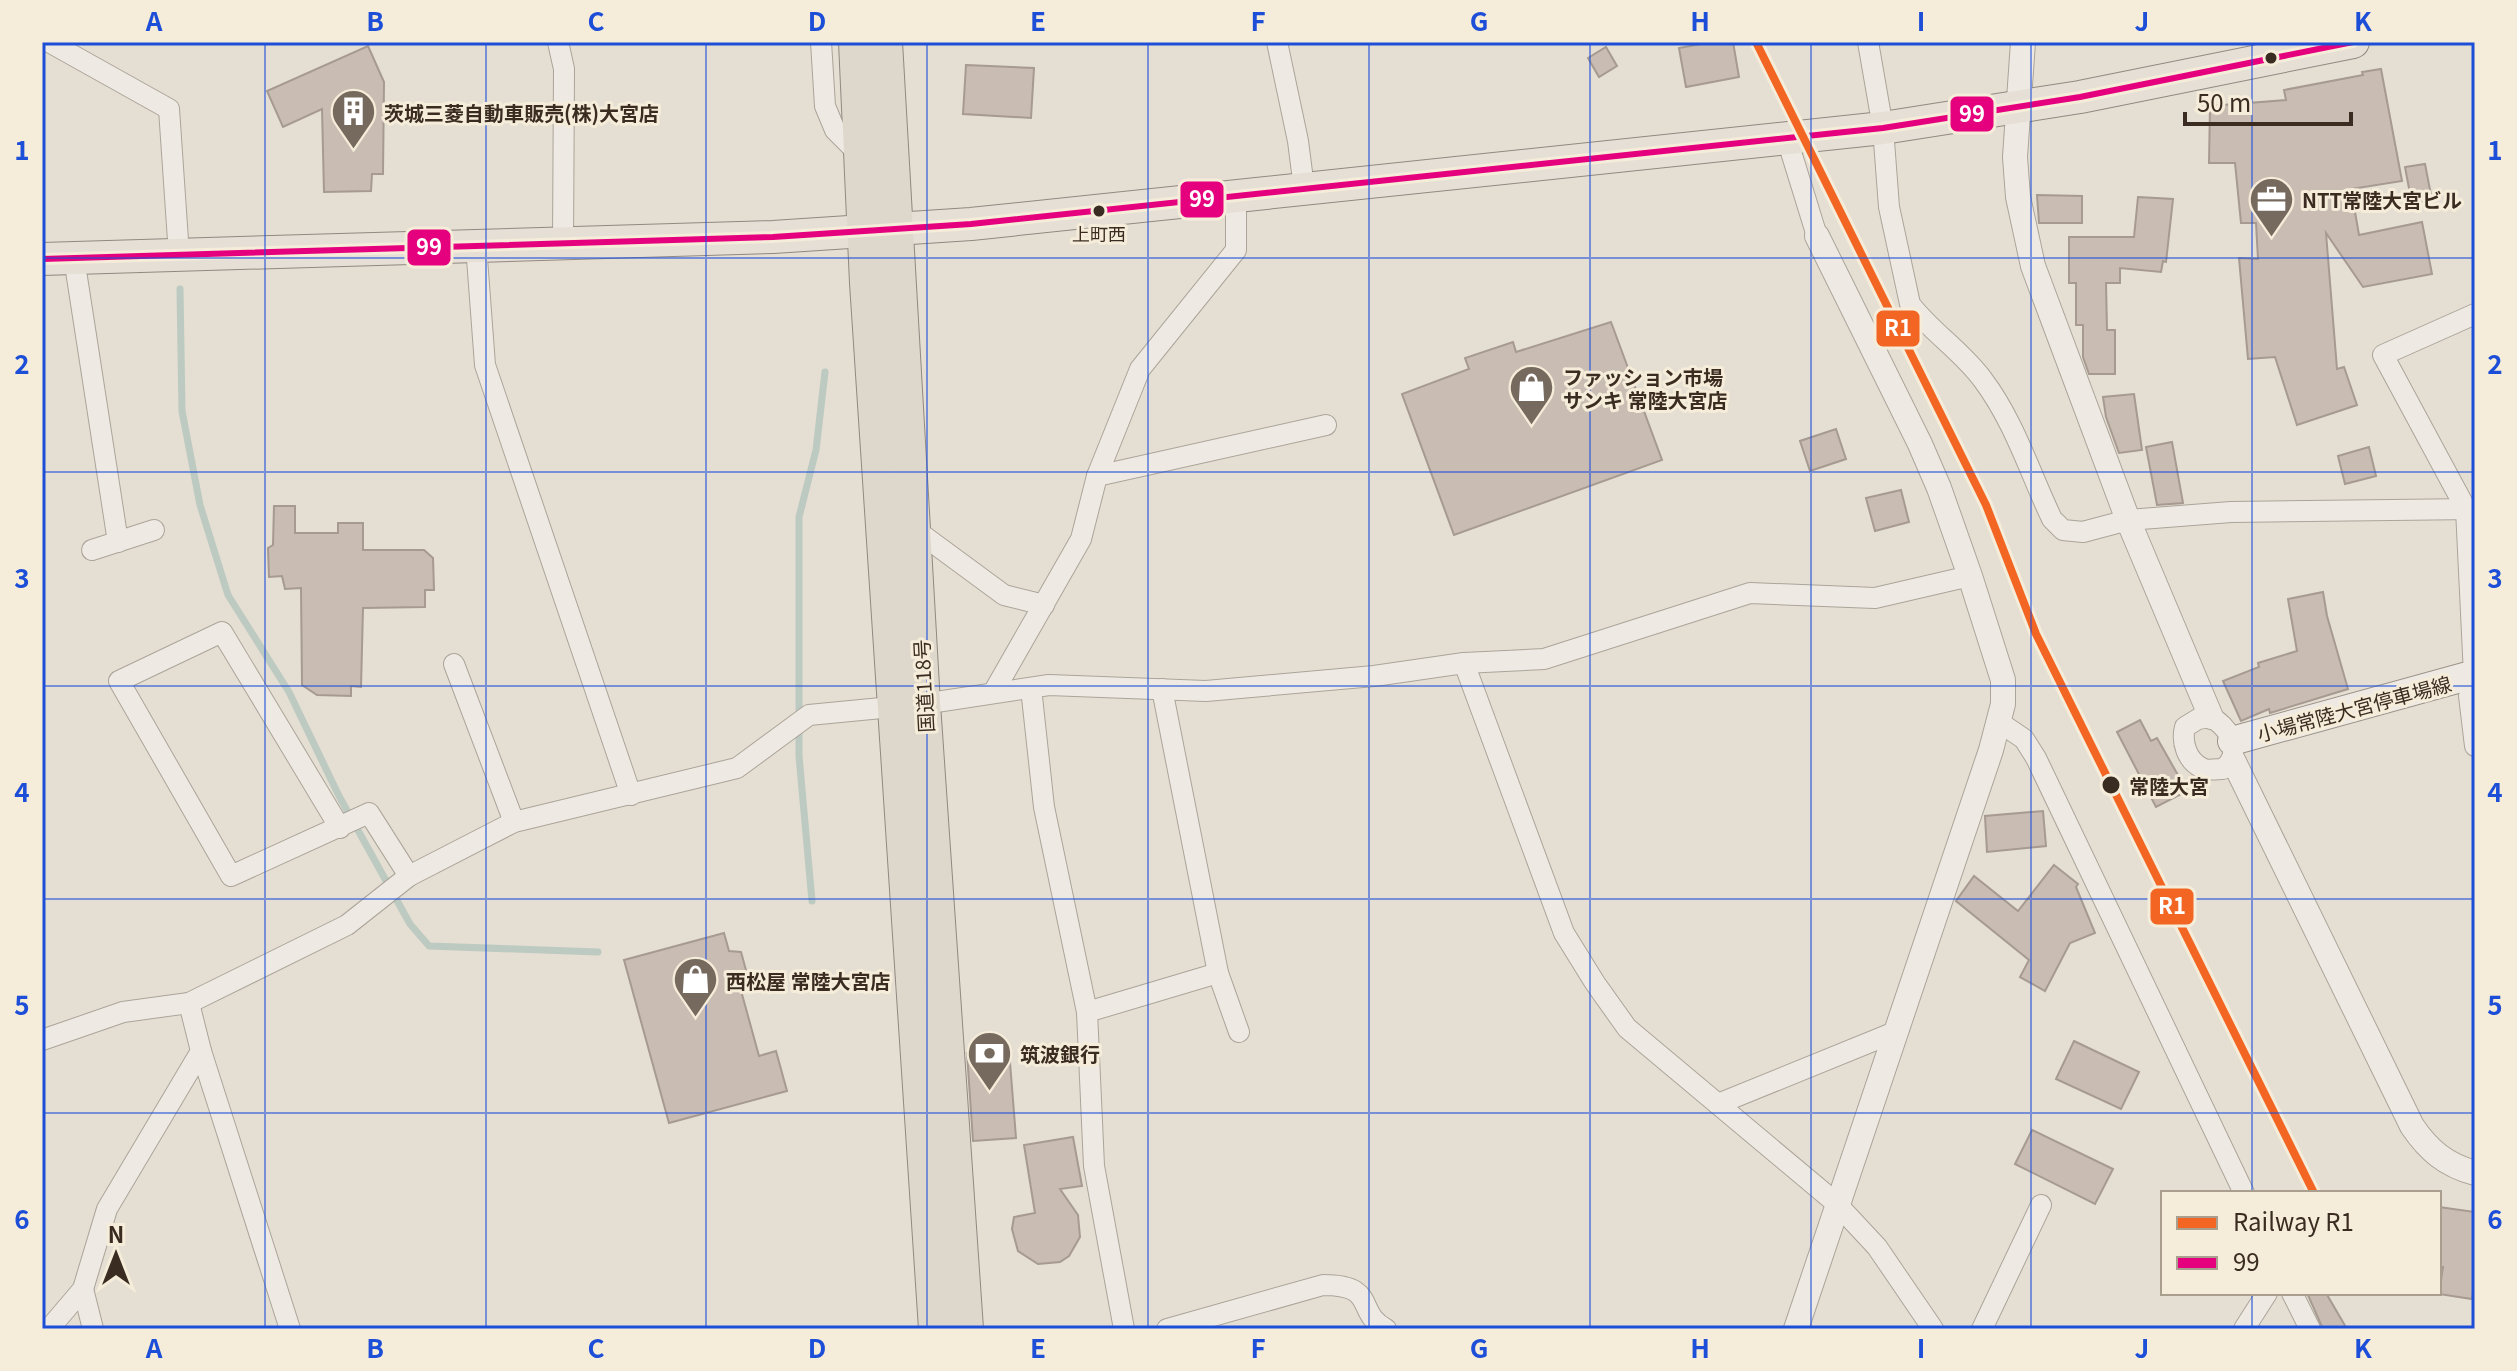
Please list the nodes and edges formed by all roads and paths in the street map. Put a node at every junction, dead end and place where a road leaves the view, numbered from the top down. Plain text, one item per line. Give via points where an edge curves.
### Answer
1 (49, 42) edge
2 (558, 42) edge
3 (821, 42) edge
4 (856, 42) edge
5 (885, 42) edge
6 (1277, 42) edge
7 (1868, 42) edge
8 (2023, 42) edge
9 (2353, 42) edge
10 (2019, 107) junction
11 (1883, 128) junction
12 (1787, 139) junction
13 (859, 154) junction
14 (1304, 188) junction
15 (1236, 195) junction
16 (880, 230) junction
17 (1817, 236) joint
18 (563, 243) junction
19 (476, 245) junction
20 (179, 255) junction
21 (74, 258) junction
22 (42, 259) edge
23 (2475, 314) edge
24 (1326, 425) dead end
25 (1097, 476) junction
26 (2471, 509) edge
27 (2128, 520) junction
28 (913, 528) junction
29 (154, 530) dead end
30 (118, 542) junction
31 (92, 550) dead end
32 (1970, 576) junction
33 (1044, 605) junction
34 (1464, 663) junction
35 (454, 664) dead end
36 (2474, 675) edge
37 (1031, 688) junction
38 (1162, 689) junction
39 (993, 693) junction
40 (909, 706) junction
41 (2211, 717) junction
42 (1999, 722) junction
43 (2475, 746) edge
44 (2233, 751) junction
45 (631, 795) junction
46 (514, 822) junction
47 (340, 828) junction
48 (409, 876) junction
49 (1218, 973) junction
50 (189, 1003) junction
51 (1087, 1012) junction
52 (1239, 1032) dead end
53 (1895, 1032) junction
54 (42, 1040) edge
55 (201, 1051) junction
56 (1718, 1104) junction
57 (2475, 1173) edge
58 (2243, 1191) edge
59 (1836, 1203) junction
60 (2041, 1205) dead end
61 (83, 1289) junction
62 (2266, 1295) edge
63 (2293, 1295) edge
64 (49, 1329) edge
65 (93, 1329) edge
66 (290, 1329) edge
67 (936, 1329) edge
68 (966, 1329) edge
69 (1124, 1329) edge
70 (1167, 1329) edge
71 (1386, 1329) edge
72 (1796, 1329) edge
73 (1933, 1329) edge
74 (1982, 1329) edge
75 (2244, 1329) edge
76 (2310, 1329) edge

1 - 20 street via 169,109
2 - 18 street via 564,69
3 - 13 street via 825,106 835,130
4 - 13 highway, 国道118号
5 - 16 highway, 国道118号
6 - 14 street
7 - 11 street
8 - 10 street
9 - 10 main road
10 - 11 main road
10 - 27 street via 2018,197 2033,266
11 - 12 main road
11 - 27 street via 1889,207 1910,304 1960,352 1998,401 2052,519 2063,530 2083,532
12 - 14 main road
12 - 17 street
13 - 16 highway, 国道118号
14 - 15 main road
15 - 16 main road
15 - 25 street via 1236,250 1140,369
16 - 18 main road
16 - 28 highway, 国道118号
16 - 40 highway, 国道118号
17 - 32 street via 1920,444
18 - 19 main road
19 - 20 main road
19 - 45 street via 485,365
20 - 21 main road
21 - 22 main road
21 - 30 street
23 - 26 street via 2383,355
24 - 25 street
25 - 33 street via 1081,539
26 - 27 street via 2231,512
26 - 36 street
27 - 41 street
28 - 33 street via 1004,595
28 - 40 highway, 国道118号
29 - 30 street
30 - 31 street
32 - 34 street via 1875,598 1750,593 1544,659
32 - 42 street via 2003,680
33 - 39 street
34 - 38 street via 1206,691
34 - 56 street via 1577,956 1627,1028
35 - 46 street
36 - 43 street via 2469,696
36 - 44 main road, 小場常陸大宮停車場線
37 - 38 street
37 - 39 street
37 - 51 street via 1044,807
38 - 49 street
39 - 40 street
40 - 45 street via 809,715 737,768
40 - 67 highway, 国道118号
40 - 68 highway, 国道118号
41 - 44 street via 2222,724
41 - 44 street via 2185,727 2189,757 2203,769 2223,769
42 - 53 street
42 - 58 street via 2024,739 2036,758
44 - 57 street via 2412,1126 2436,1155
45 - 46 street
46 - 48 street
47 - 47 street via 231,876 119,681 222,632
47 - 48 street via 369,813
48 - 50 street via 347,925
49 - 51 street
49 - 52 street
50 - 54 street via 123,1012
50 - 55 street
51 - 69 street via 1094,1166
53 - 56 street
53 - 59 street
55 - 61 street via 107,1209
55 - 66 street
56 - 59 street
59 - 72 street
59 - 73 street via 1877,1247
60 - 74 street
61 - 64 street
61 - 65 street
62 - 75 street
63 - 76 street
70 - 71 street via 1323,1285 1343,1285 1363,1296 1375,1323

